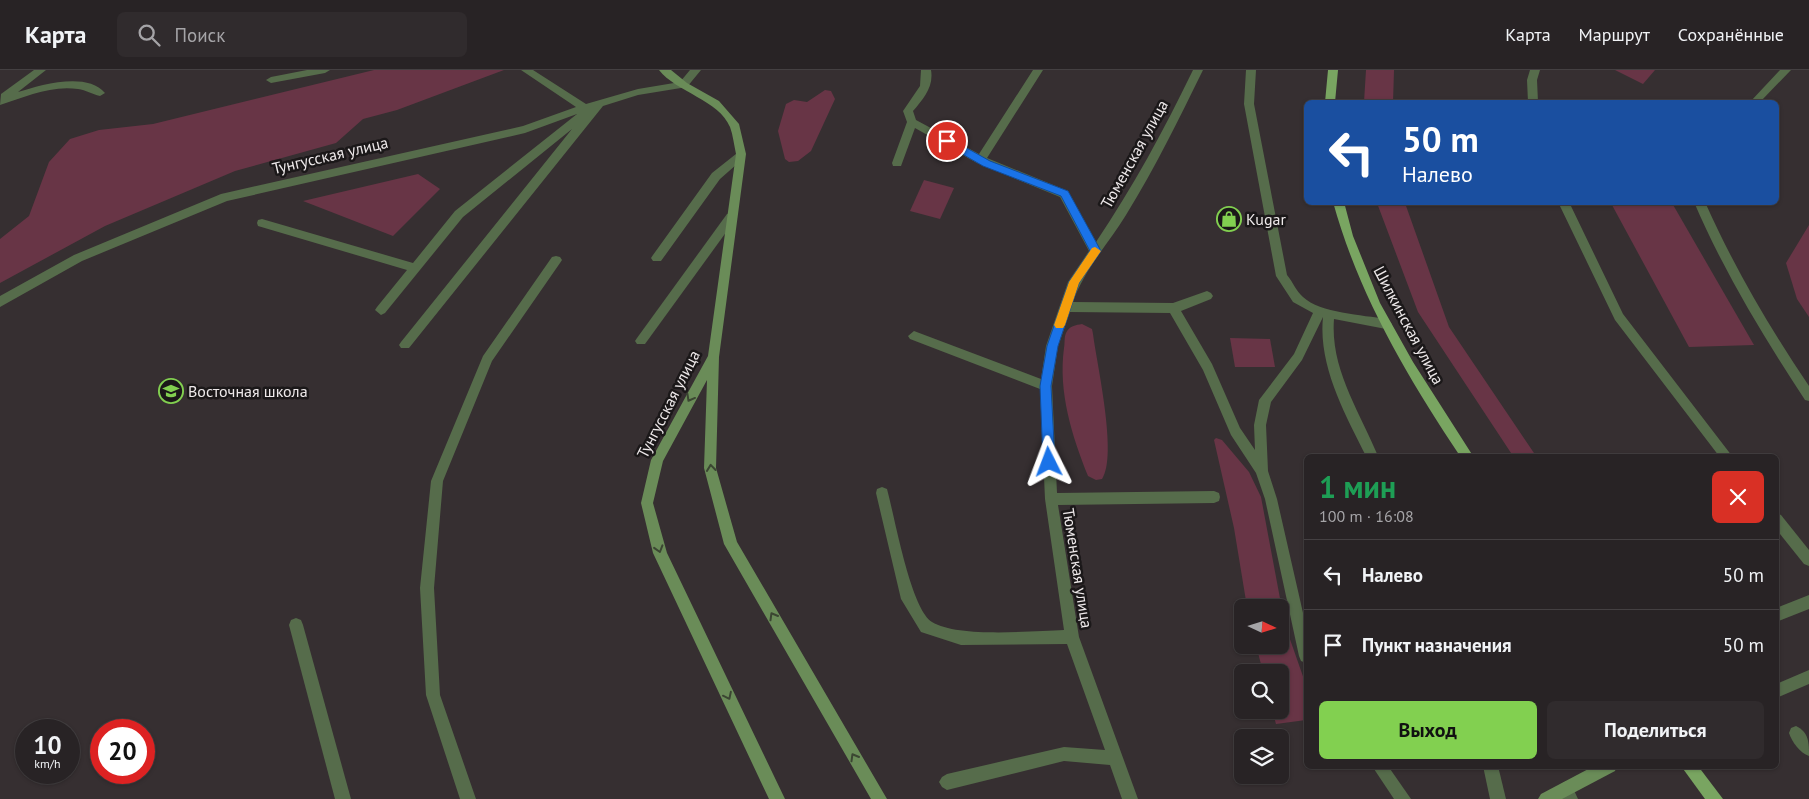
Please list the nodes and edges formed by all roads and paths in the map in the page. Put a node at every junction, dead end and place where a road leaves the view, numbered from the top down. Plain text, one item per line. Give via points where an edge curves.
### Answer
1 (41, 70) edge
2 (325, 70) edge
3 (526, 70) edge
4 (664, 70) edge
5 (696, 70) edge
6 (926, 70) edge
7 (1038, 70) edge
8 (1198, 70) edge
9 (1251, 70) edge
10 (1333, 70) edge
11 (1535, 70) edge
12 (1786, 70) edge
13 (271, 80) dead end
14 (683, 86) junction
15 (100, 93) dead end
16 (0, 100) edge
17 (1330, 100) edge
18 (1533, 100) edge
19 (1757, 100) edge
20 (599, 103) junction
21 (583, 107) junction
22 (912, 122) junction
23 (741, 154) junction
24 (981, 160) junction
25 (897, 163) dead end
26 (1339, 205) edge
27 (1564, 205) edge
28 (1699, 205) edge
29 (731, 217) junction
30 (262, 223) dead end
31 (1096, 251) junction
32 (657, 258) dead end
33 (556, 260) dead end
34 (416, 268) junction
35 (1207, 296) dead end
36 (0, 302) edge
37 (1066, 307) junction
38 (1173, 308) junction
39 (381, 310) dead end
40 (1324, 312) junction
41 (1386, 324) junction
42 (914, 336) dead end
43 (641, 341) dead end
44 (405, 345) dead end
45 (714, 356) junction
46 (1046, 386) junction
47 (1809, 396) edge
48 (1371, 454) edge
49 (1466, 454) edge
50 (1724, 454) edge
51 (1262, 471) junction
52 (882, 493) dead end
53 (1214, 498) dead end
54 (1051, 499) junction
55 (1779, 523) edge
56 (1809, 560) edge
57 (1809, 602) edge
58 (1779, 614) edge
59 (296, 625) dead end
60 (1072, 637) junction
61 (1304, 647) edge
62 (1809, 676) edge
63 (1779, 690) edge
64 (1796, 733) dead end
65 (1809, 749) edge
66 (1116, 758) junction
67 (1381, 769) edge
68 (1491, 769) edge
69 (1606, 769) edge
70 (1690, 769) edge
71 (947, 782) dead end
72 (1568, 794) edge
73 (343, 799) edge
74 (468, 799) edge
75 (777, 799) edge
76 (879, 799) edge
77 (1130, 799) edge
78 (1403, 799) edge
79 (1498, 799) edge
80 (1546, 799) edge
81 (1715, 799) edge

1 - 16 lane
2 - 13 lane
3 - 21 lane
4 - 14 main road, Тунгусская улица
5 - 14 lane
6 - 22 lane via 926,86 908,111
7 - 24 lane
8 - 31 lane, Тюменская улица via 1162,144
9 - 40 lane via 1249,104 1282,276 1297,300
10 - 17 main road
11 - 18 lane
12 - 19 lane
14 - 20 lane, Тунгусская улица via 638,92
14 - 23 main road, Тунгусская улица via 715,103 734,124
15 - 16 lane via 89,87 55,85
20 - 21 lane, Тунгусская улица
20 - 34 lane via 459,214
20 - 44 lane
21 - 36 lane, Тунгусская улица via 525,129 225,197 78,258
22 - 24 lane
22 - 25 lane
23 - 29 main road, Тунгусская улица
23 - 32 lane via 716,176
24 - 31 lane via 1064,194
26 - 41 main road, Шилкинская улица via 1346,237
27 - 50 lane via 1619,317
28 - 47 lane via 1725,262
29 - 43 lane
29 - 45 main road, Тунгусская улица
30 - 34 lane
31 - 37 lane, Тюменская улица via 1074,282
33 - 74 lane via 486,359 437,481 427,588 433,695
34 - 39 lane
35 - 38 lane
37 - 38 lane
37 - 46 lane, Тюменская улица via 1052,346
38 - 51 lane via 1208,368 1235,430
40 - 41 lane
40 - 48 lane via 1330,357
40 - 51 lane via 1298,357 1265,400 1260,425
41 - 49 main road, Шилкинская улица via 1422,389
42 - 46 lane
45 -> 75 main road, Тунгусская улица via 657,460 646,503 660,553 678,594
76 -> 45 main road via 731,544 710,468
46 - 54 lane, Тюменская улица
51 - 61 lane
52 - 60 lane via 908,599 926,627 961,638
53 - 54 lane
54 - 60 lane, Тюменская улица
55 - 56 lane
57 - 58 lane
59 - 73 lane
60 - 66 lane, Тюменская улица
62 - 63 lane
64 - 65 lane
66 - 71 lane via 1064,754
66 - 77 lane, Тюменская улица
67 - 78 lane
68 - 79 lane
69 - 72 main road
70 - 81 main road
72 - 80 main road

